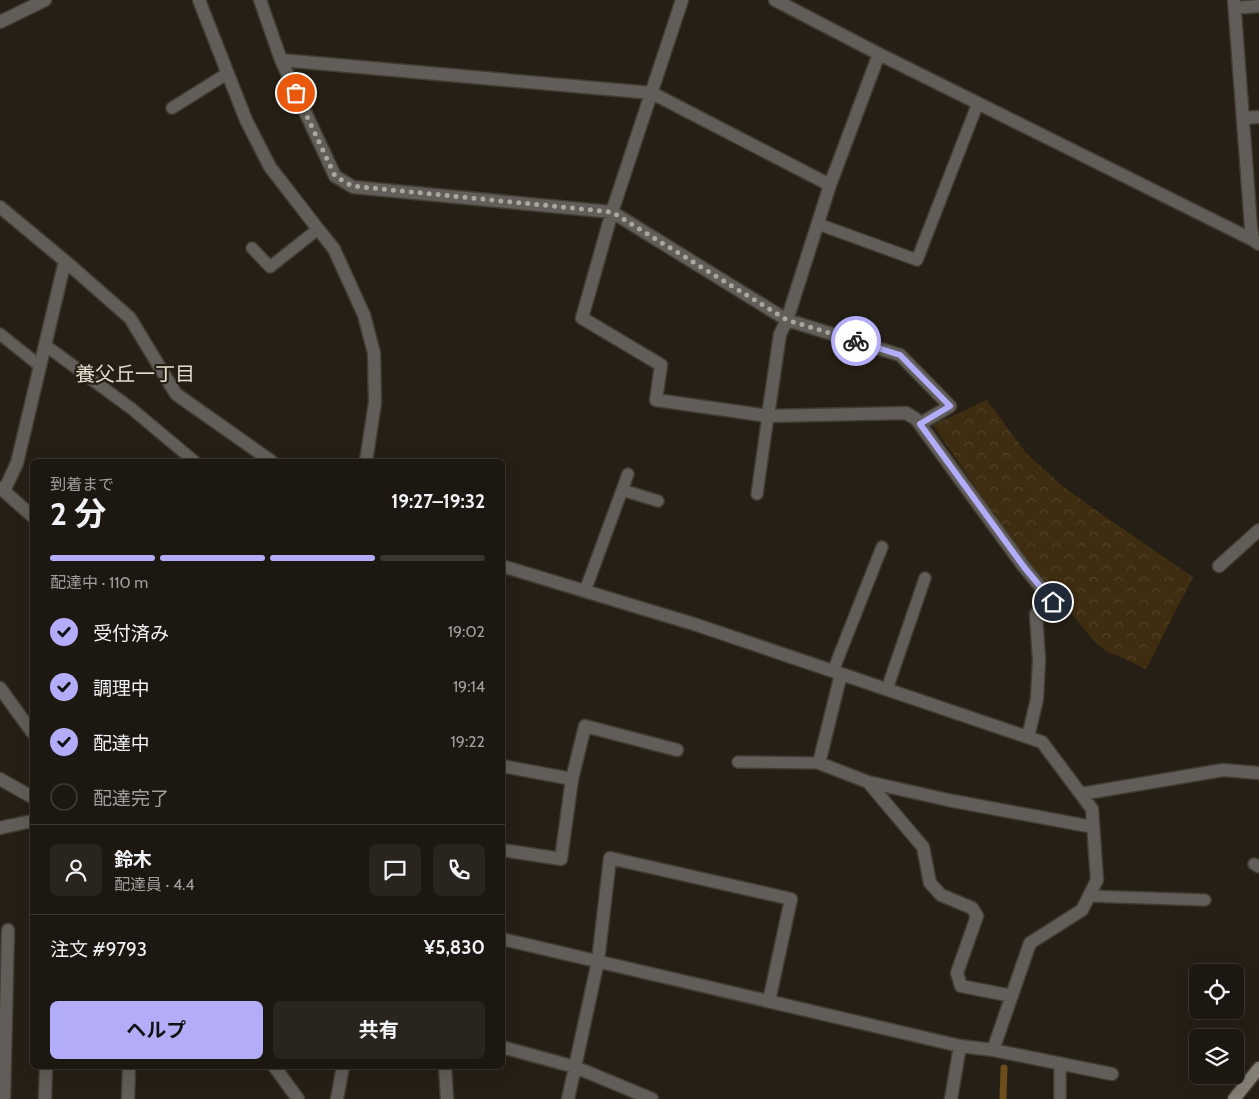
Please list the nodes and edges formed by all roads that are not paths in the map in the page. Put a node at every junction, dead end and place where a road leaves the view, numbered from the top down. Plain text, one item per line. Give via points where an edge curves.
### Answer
1 (45, 0) edge
2 (199, 0) edge
3 (260, 0) edge
4 (682, 0) edge
5 (776, 0) edge
6 (1235, 4) edge
7 (1259, 6) edge
8 (0, 22) edge
9 (879, 54) junction
10 (281, 60) junction
11 (228, 73) junction
12 (652, 93) junction
13 (978, 103) junction
14 (172, 108) dead end
15 (1259, 117) edge
16 (1243, 118) junction
17 (830, 185) junction
18 (0, 206) edge
19 (612, 212) junction
20 (818, 224) junction
21 (1255, 226) edge
22 (318, 229) junction
23 (1256, 242) edge
24 (252, 248) dead end
25 (65, 261) junction
26 (787, 320) junction
27 (0, 334) edge
28 (45, 345) junction
29 (40, 366) junction
30 (768, 416) junction
31 (920, 424) junction
32 (192, 459) edge
33 (268, 459) edge
34 (366, 459) edge
35 (628, 474) dead end
36 (2, 489) edge
37 (622, 490) junction
38 (756, 494) dead end
39 (658, 501) dead end
40 (30, 514) edge
41 (1259, 530) edge
42 (882, 547) dead end
43 (1220, 566) dead end
44 (505, 567) edge
45 (925, 578) dead end
46 (585, 591) junction
47 (837, 672) junction
48 (0, 688) edge
49 (888, 689) junction
50 (30, 729) edge
51 (1028, 737) junction
52 (677, 750) dead end
53 (738, 762) dead end
54 (819, 763) junction
55 (505, 767) edge
56 (1259, 772) edge
57 (0, 779) edge
58 (572, 779) junction
59 (868, 782) junction
60 (1081, 794) junction
61 (30, 796) edge
62 (30, 821) edge
63 (1094, 827) junction
64 (0, 828) edge
65 (505, 850) edge
66 (1089, 896) junction
67 (1205, 900) dead end
68 (8, 930) dead end
69 (505, 940) edge
70 (4, 961) edge
71 (598, 961) junction
72 (1012, 996) junction
73 (769, 1001) junction
74 (960, 1046) junction
75 (505, 1047) edge
76 (993, 1050) junction
77 (1060, 1063) junction
78 (575, 1067) junction
79 (1259, 1068) edge
80 (46, 1069) edge
81 (129, 1069) edge
82 (276, 1069) edge
83 (342, 1069) edge
84 (445, 1069) edge
85 (1112, 1074) dead end
86 (4, 1099) edge
87 (45, 1099) edge
88 (128, 1099) edge
89 (298, 1099) edge
90 (337, 1099) edge
91 (447, 1099) edge
92 (568, 1099) edge
93 (652, 1099) edge
94 (952, 1099) edge
95 (1060, 1099) edge
96 (1234, 1099) edge

1 - 8 street
2 - 11 street
3 - 10 street
4 - 12 street
5 - 9 street
6 - 7 street
6 - 16 street
9 - 13 street
9 - 17 street
10 - 12 street
10 - 19 street via 335,176 352,186
11 - 14 lane
11 - 22 street via 246,120 270,167
12 - 17 street
12 - 19 street
13 - 20 lane via 917,260
13 - 23 street
15 - 16 street
16 - 21 street
17 - 20 street
18 - 25 street
19 - 26 street
19 - 30 street via 582,318 661,364 656,400
20 - 26 street
21 - 23 street
22 - 24 lane via 270,267
22 - 34 street via 334,248 357,298 374,353 375,403
25 - 28 street
25 - 33 street via 130,318 176,394
26 - 30 street via 780,334
26 - 31 street via 900,355 950,406
27 - 29 lane
28 - 29 street
28 - 32 lane via 132,409
29 - 36 street via 17,463
30 - 31 street via 906,413
30 - 38 lane
31 - 51 street via 1053,602 1036,614 1037,698
35 - 37 lane
36 - 40 street
37 - 39 lane
37 - 46 lane
41 - 43 street
42 - 47 lane
44 - 46 street
45 - 49 lane
46 - 47 street
47 - 49 street
47 - 54 street
48 - 50 street
49 - 51 street
51 - 60 street via 1042,742
52 - 58 street via 585,726
53 - 54 lane
54 - 59 street
55 - 58 street
56 - 60 street via 1223,770
57 - 61 street
58 - 65 street via 561,859
59 - 63 street
59 - 72 street via 923,847 930,883 941,895 972,908 978,916 957,973 961,986
60 - 63 street via 1092,809
62 - 64 street
63 - 66 street via 1097,880
66 - 67 lane
66 - 72 street via 1082,910 1030,943
68 - 70 street
69 - 71 street
70 - 86 street
71 - 73 street
71 - 73 street via 610,858 791,899
71 - 78 street
72 - 76 street
73 - 74 street
74 - 76 street
74 - 94 street
75 - 78 street
76 - 77 street
77 - 85 street
77 - 95 lane
78 - 92 street
78 - 93 street
79 - 96 street
80 - 87 street
81 - 88 street
82 - 89 street
83 - 90 street
84 - 91 street

